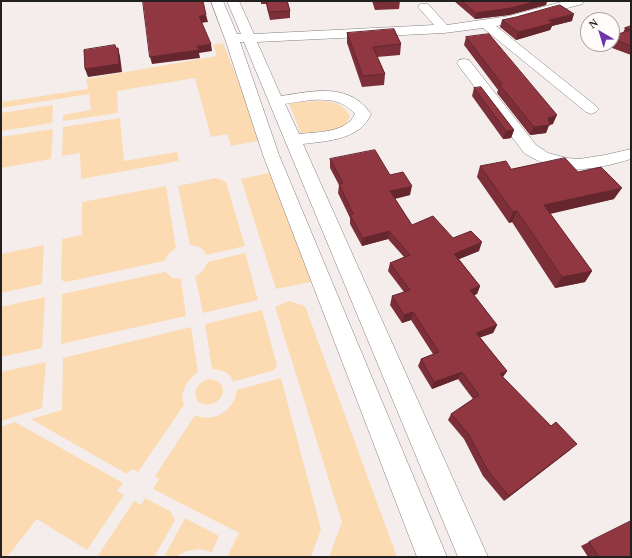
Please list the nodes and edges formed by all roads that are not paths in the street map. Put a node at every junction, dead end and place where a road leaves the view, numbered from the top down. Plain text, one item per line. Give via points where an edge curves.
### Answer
1 (217, 1) edge
2 (233, 1) edge
3 (578, 1) edge
4 (424, 7) dead end
5 (486, 24) junction
6 (444, 28) junction
7 (240, 38) junction
8 (464, 63) dead end
9 (276, 101) junction
10 (591, 109) dead end
11 (294, 140) junction
12 (631, 154) edge
13 (432, 557) edge
14 (472, 557) edge

1 - 7 street
2 - 7 street
3 - 5 street
4 - 6 street
5 - 6 street
5 - 10 street
6 - 7 street
7 - 9 street
7 - 13 street via 271,155
8 - 12 street via 530,149 540,157 575,166
9 - 11 street
9 - 11 street via 334,95 359,106 363,114 354,127 342,132
11 - 14 street

